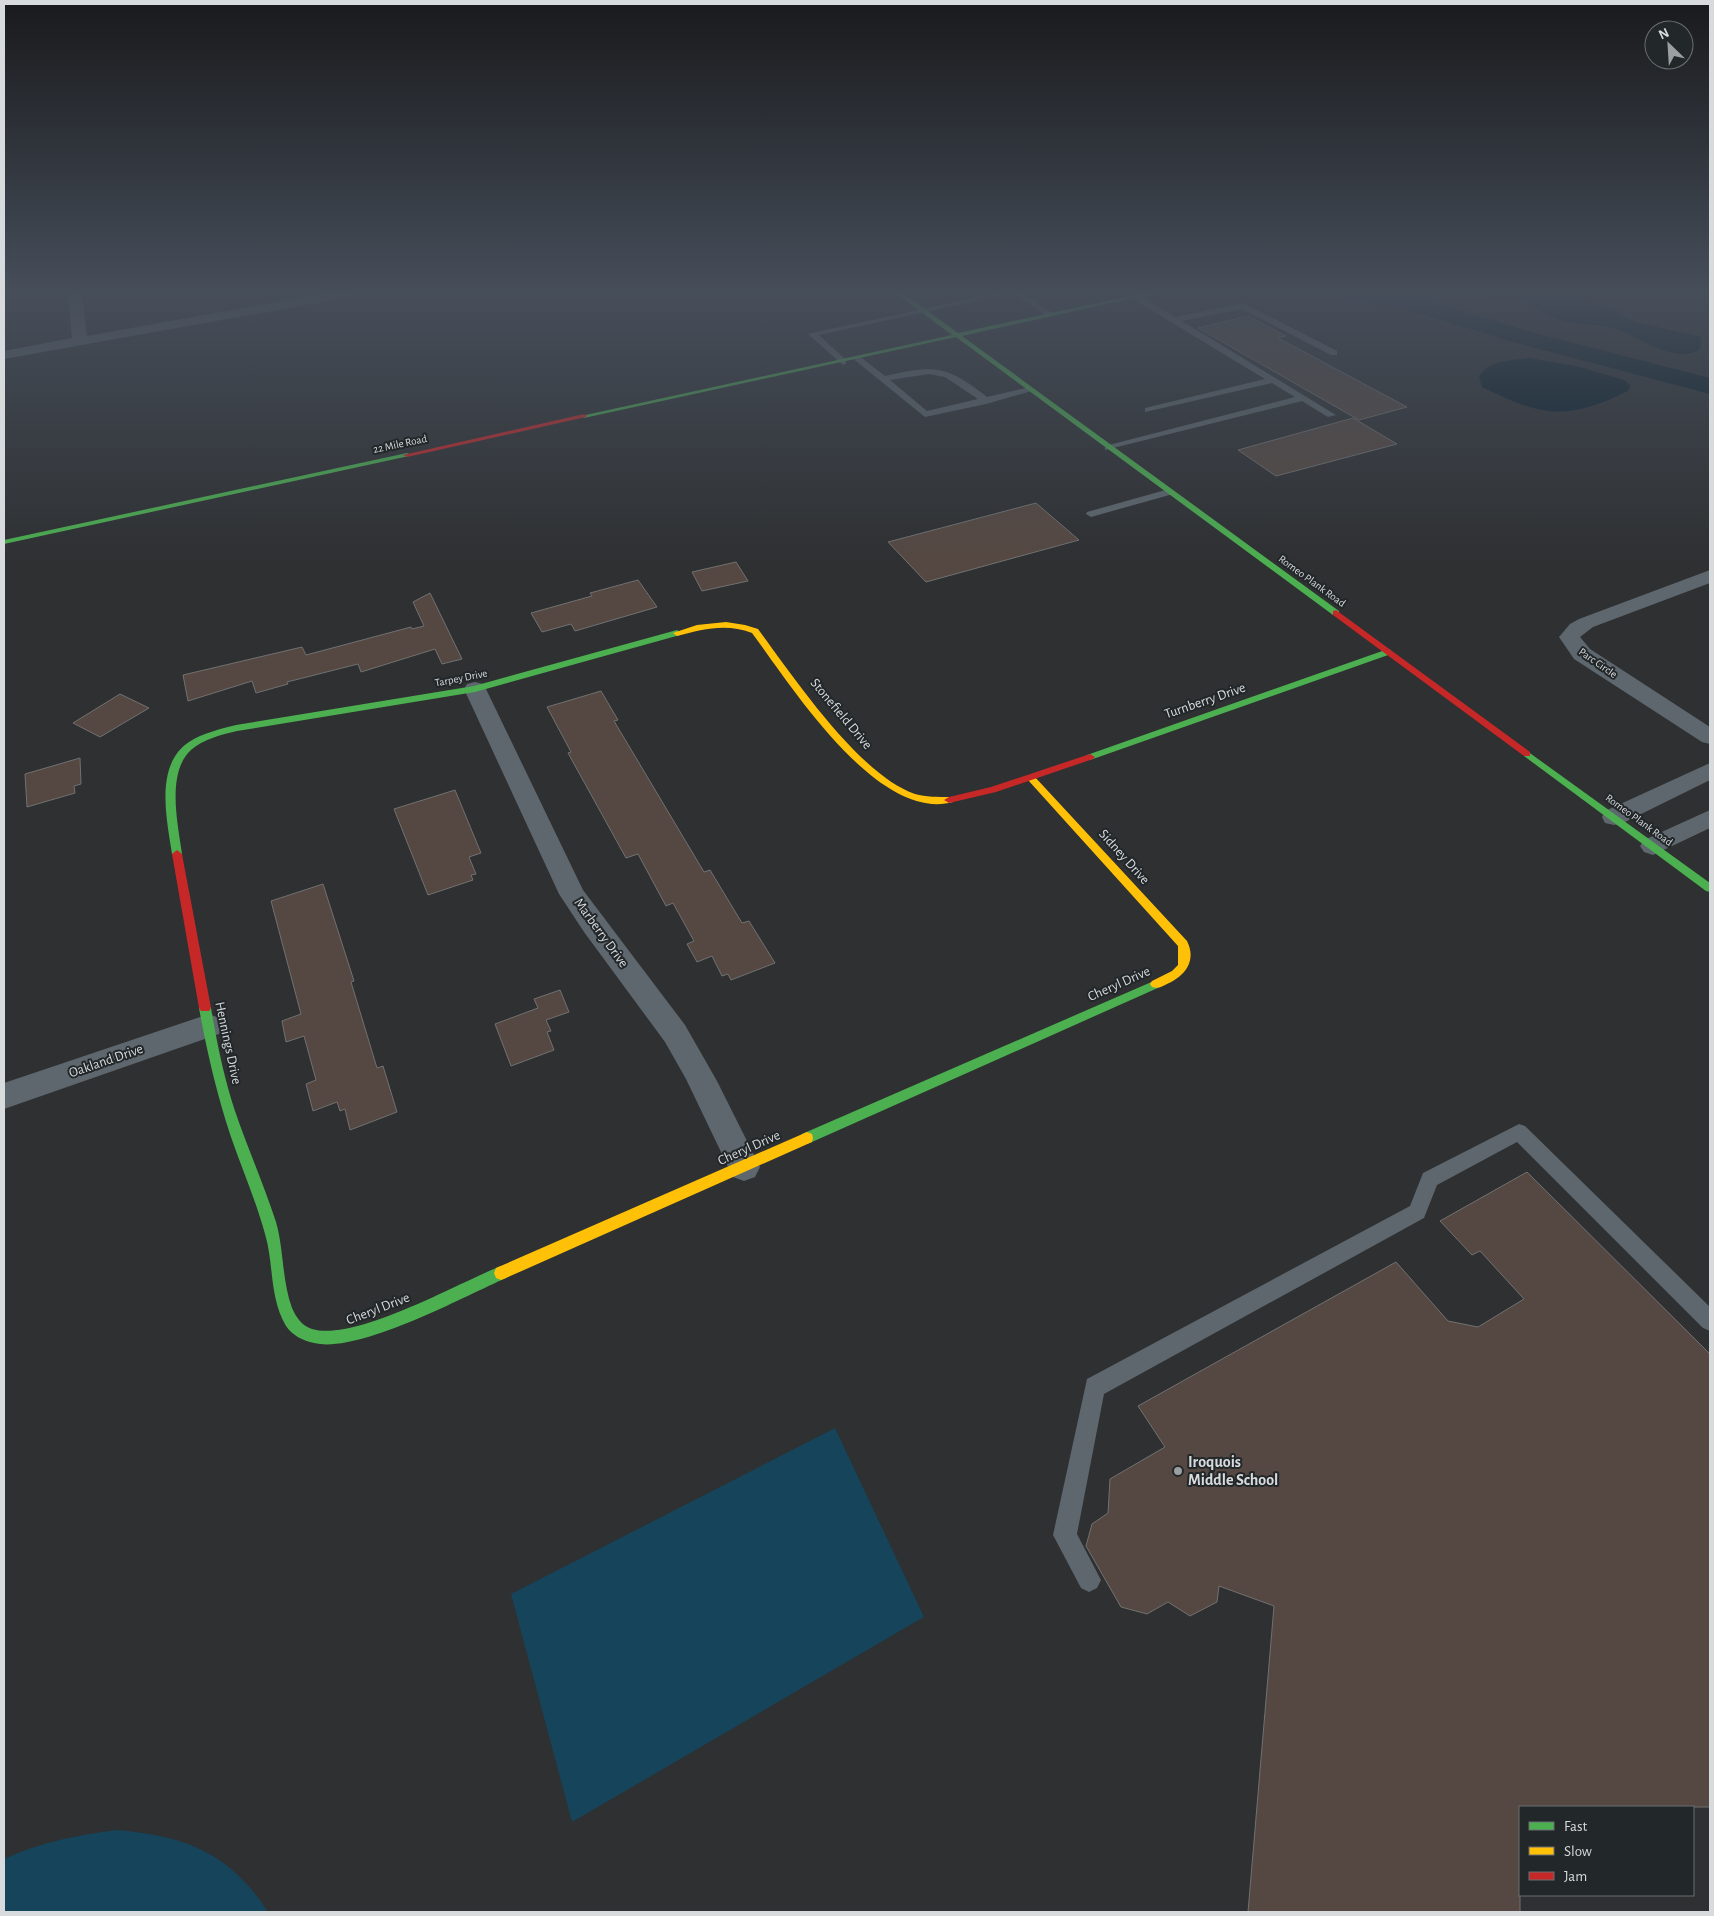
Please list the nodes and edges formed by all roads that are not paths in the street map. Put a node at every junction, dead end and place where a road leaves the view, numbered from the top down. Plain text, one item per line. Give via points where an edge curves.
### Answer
1 (749, 382) edge
2 (888, 382) edge
3 (963, 382) edge
4 (1019, 382) edge
5 (1263, 382) edge
6 (1277, 382) edge
7 (1030, 390) junction
8 (1303, 398) junction
9 (986, 401) junction
10 (1148, 410) dead end
11 (1331, 415) dead end
12 (1109, 448) junction
13 (1169, 492) junction
14 (1091, 514) dead end
15 (4, 542) edge
16 (1710, 576) edge
17 (731, 623) joint
18 (1388, 652) junction
19 (475, 689) junction
20 (1710, 737) edge
21 (192, 744) joint
22 (1710, 771) edge
23 (1032, 778) junction
24 (1614, 817) junction
25 (1710, 818) edge
26 (1653, 846) junction
27 (1710, 888) edge
28 (1187, 960) joint
29 (209, 1026) junction
30 (4, 1096) edge
31 (744, 1167) junction
32 (1710, 1320) edge
33 (312, 1338) joint
34 (1089, 1580) dead end

1 - 15 street, 22 Mile Road
2 - 9 lane via 925,414
3 - 9 lane
4 - 7 street, Romeo Plank Road
5 - 10 lane
6 - 8 lane
7 - 9 lane
7 - 12 street, Romeo Plank Road
8 - 11 lane
8 - 12 lane
12 - 13 street, Romeo Plank Road
13 - 14 lane
13 - 18 street, Romeo Plank Road
16 - 20 street, Parc Circle via 1586,623 1570,637 1582,654
17 - 19 street, Tarpey Drive via 703,626
17 - 23 street, Stonefield Drive via 743,624 755,631 843,743 880,776 910,796 925,800 958,799
18 - 23 street, Turnberry Drive
18 - 24 street, Romeo Plank Road
19 - 21 street, Tarpey Drive via 236,728 212,734
19 - 31 street, Marberry Drive via 572,894 664,1016 687,1054
21 - 29 street, Hennings Drive via 175,764 174,820
22 - 24 street
23 - 28 street, Sidney Drive via 1183,944
24 - 26 street, Romeo Plank Road
25 - 26 street
26 - 27 street, Romeo Plank Road
28 - 31 street, Cheryl Drive via 1184,969 1175,976
29 - 30 street, Oakland Drive
29 - 33 street, Hennings Drive via 227,1108 273,1238 284,1304 293,1324
31 - 33 street, Cheryl Drive via 364,1333 338,1340
32 - 34 lane via 1519,1132 1430,1179 1416,1212 1095,1387 1065,1535

